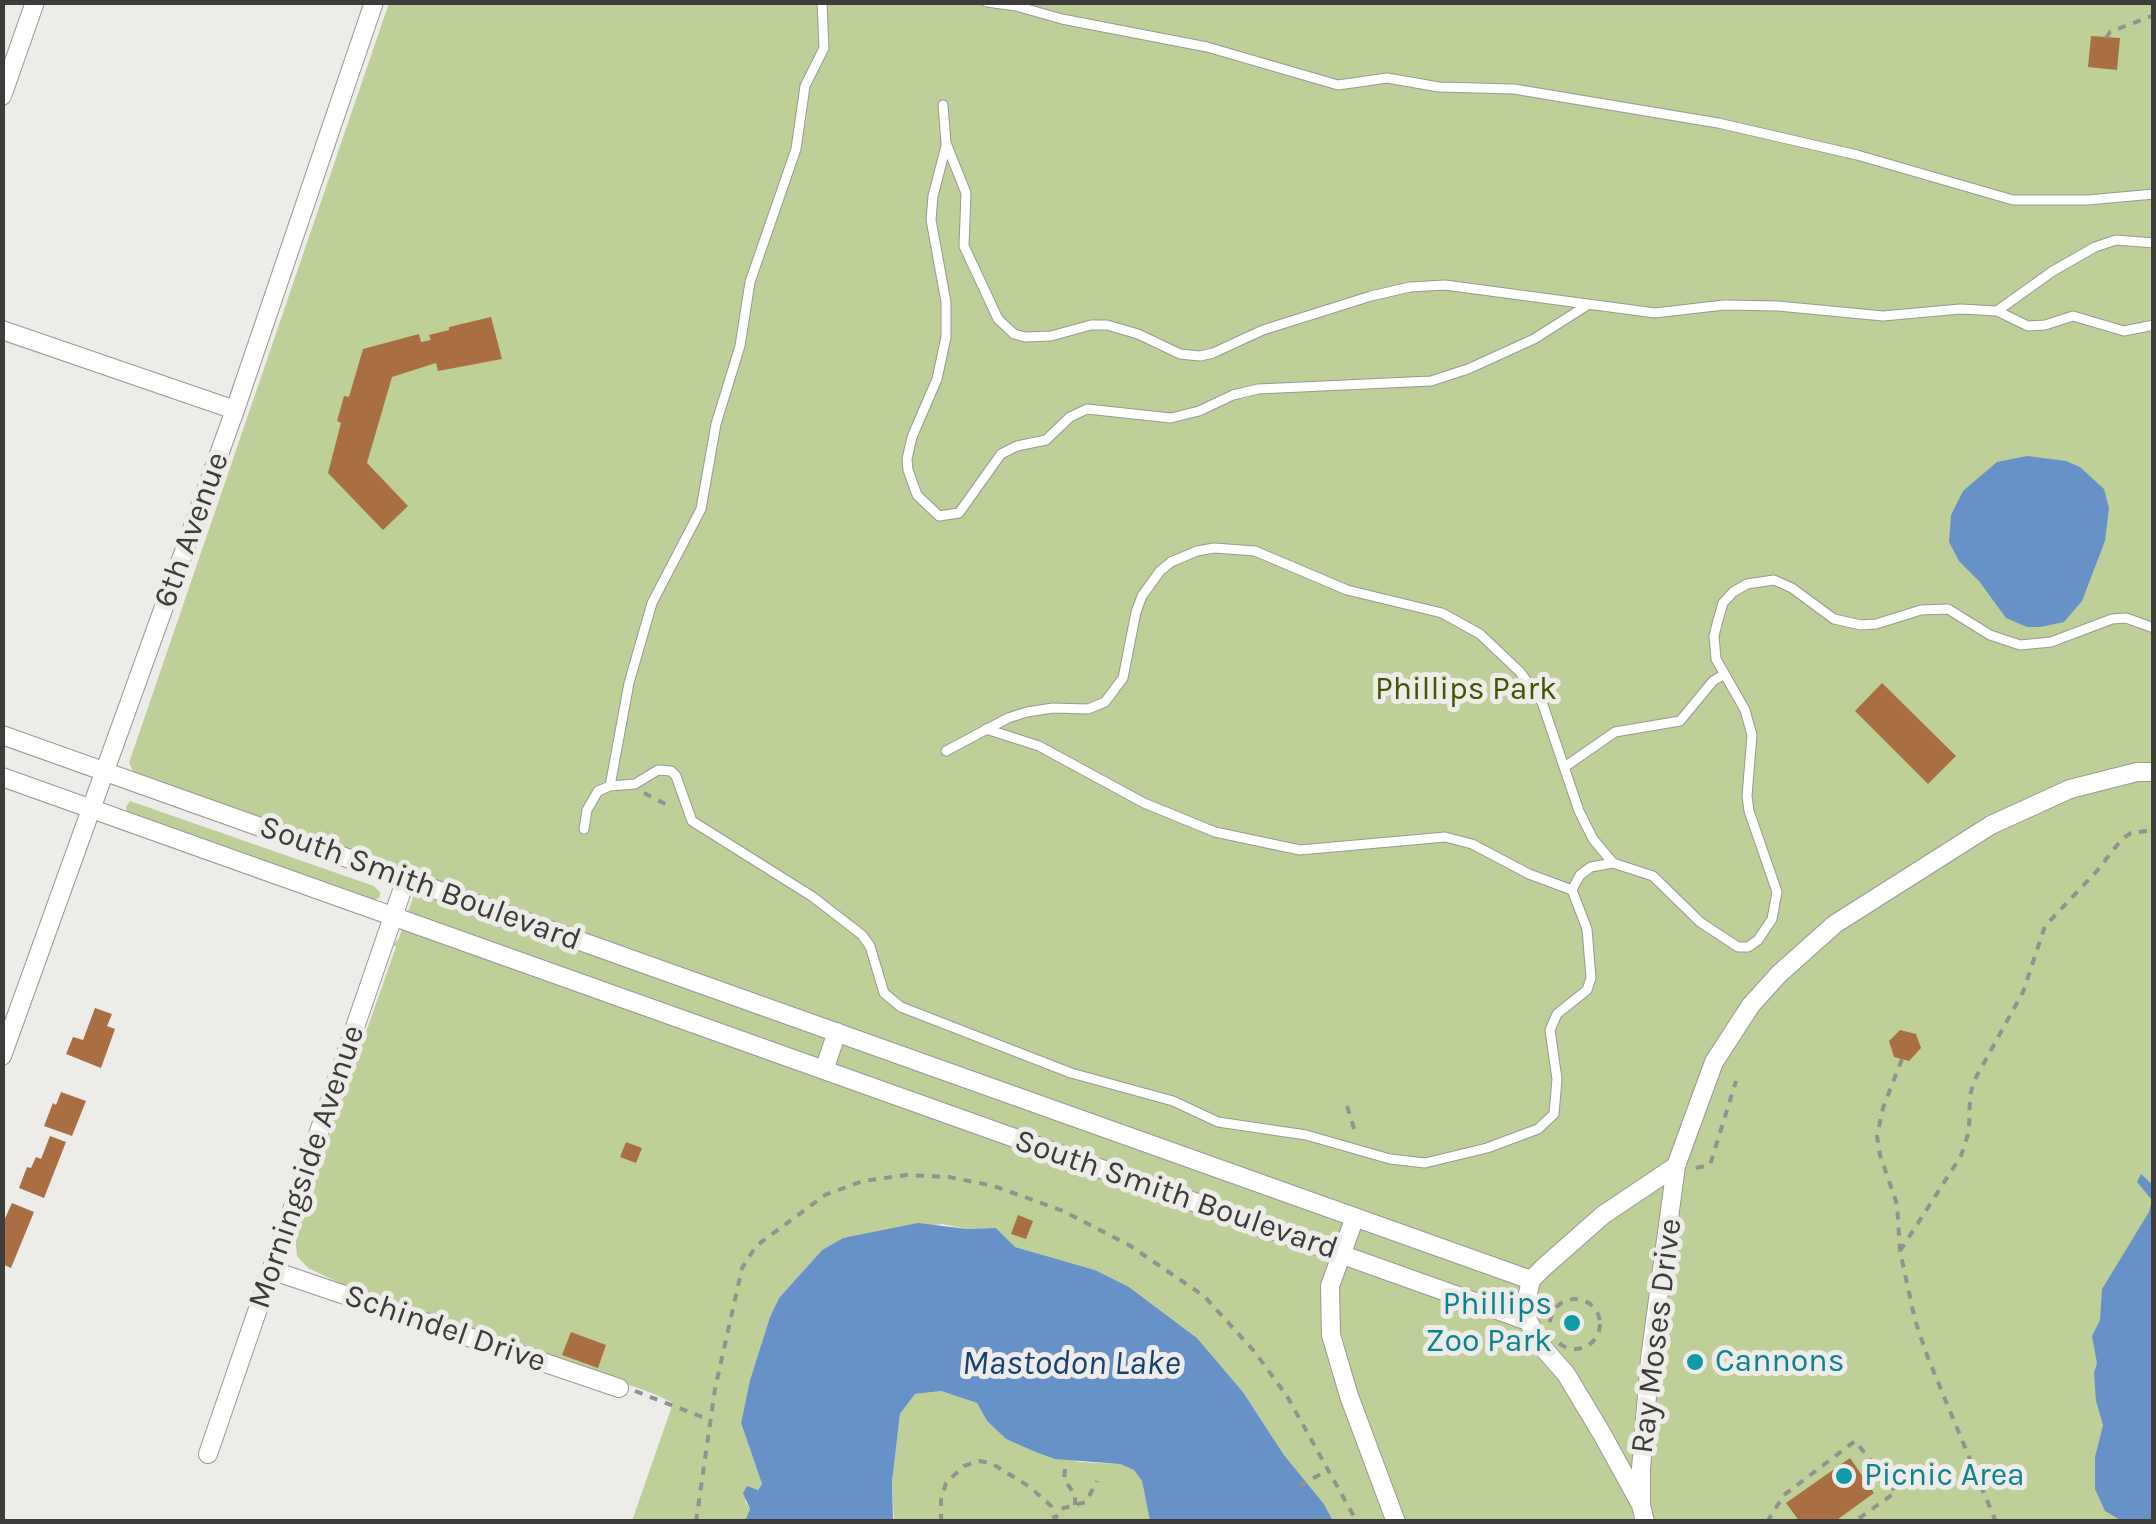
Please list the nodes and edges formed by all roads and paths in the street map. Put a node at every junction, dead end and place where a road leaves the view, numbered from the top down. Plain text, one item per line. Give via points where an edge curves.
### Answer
1 (35, 2) edge
2 (374, 2) edge
3 (822, 2) edge
4 (987, 2) edge
5 (2154, 15) edge
6 (2106, 38) dead end
7 (2, 96) edge
8 (942, 104) dead end
9 (946, 143) junction
10 (2154, 194) edge
11 (2154, 243) edge
12 (1586, 306) junction
13 (1997, 311) junction
14 (2154, 324) edge
15 (2, 330) edge
16 (235, 410) junction
17 (2154, 628) edge
18 (1724, 675) junction
19 (986, 729) junction
20 (2, 734) edge
21 (946, 751) dead end
22 (1566, 766) junction
23 (106, 772) junction
24 (2154, 772) edge
25 (2, 776) edge
26 (636, 784) junction
27 (610, 786) junction
28 (94, 808) junction
29 (689, 816) junction
30 (584, 829) dead end
31 (2154, 830) edge
32 (1614, 864) junction
33 (406, 879) junction
34 (1572, 890) junction
35 (393, 916) junction
36 (837, 1032) junction
37 (2, 1056) edge
38 (1902, 1059) dead end
39 (824, 1070) junction
40 (1736, 1082) dead end
41 (1347, 1106) dead end
42 (1369, 1151) junction
43 (1676, 1166) junction
44 (1696, 1168) dead end
45 (1355, 1216) junction
46 (1900, 1252) junction
47 (1341, 1253) junction
48 (271, 1270) junction
49 (1531, 1280) junction
50 (1528, 1321) junction
51 (1553, 1335) joint
52 (624, 1387) joint
53 (710, 1420) junction
54 (208, 1454) dead end
55 (1066, 1468) dead end
56 (1328, 1470) junction
57 (1097, 1481) dead end
58 (1298, 1486) dead end
59 (1075, 1505) junction
60 (1643, 1513) edge
61 (1054, 1520) edge
62 (696, 1522) edge
63 (941, 1522) edge
64 (1356, 1522) edge
65 (1396, 1522) edge
66 (1767, 1522) edge
67 (1854, 1522) edge
68 (1996, 1522) edge

1 - 7 street
2 - 16 street, 6th Avenue
3 - 27 lane via 824,48 805,86 796,149 750,282 700,509 652,603
4 - 10 lane via 1207,47 1338,85 1387,78 1514,89 1718,123 2013,200
5 - 6 path
8 - 9 lane
9 - 12 lane via 966,193 964,246 998,319 1014,334 1035,338 1107,325 1200,356 1293,320 1410,287 1445,285
9 - 12 lane via 930,220 946,337 907,459 918,495 940,516 959,513 1000,454 1046,440 1088,409 1171,418 1258,389 1431,381 1534,340
11 - 13 lane via 2116,240 2095,247
12 - 13 lane via 1655,313 1724,305 1882,316
13 - 14 lane via 2028,326 2073,316 2124,331
15 - 16 street
16 - 23 street, 6th Avenue
17 - 18 lane via 2112,618 2051,642 2020,645 1948,609 1847,624 1792,588 1764,581 1747,584 1723,603 1714,636
18 - 22 lane via 1680,721 1614,732
18 - 32 lane via 1752,734 1748,811 1778,892 1766,931 1738,947 1700,922 1653,876
19 - 21 lane
19 - 22 lane via 1040,708 1088,709 1105,702 1123,678 1136,612 1160,571 1197,551 1236,548 1348,590 1442,613 1480,634 1532,685
19 - 34 lane via 1039,746 1144,803 1215,832 1300,850 1445,837
20 - 23 street, South Smith Boulevard
22 - 32 lane via 1586,826
23 - 28 street, 6th Avenue
23 - 33 street, South Smith Boulevard
24 - 43 street, Ray Moses Drive via 2070,788 1991,825 1835,924 1751,1005 1714,1062
25 - 28 street, South Smith Boulevard
26 - 27 lane
26 - 29 path
26 - 29 lane via 658,770 671,771
27 - 30 lane via 592,798
28 - 35 street, South Smith Boulevard
28 - 37 street, 6th Avenue
29 - 42 lane via 862,935 890,1002 1218,1122
31 - 46 path via 2122,839 2045,926 2022,992 1975,1079 1961,1156
32 - 34 lane via 1591,867
33 - 35 street, Morningside Avenue
33 - 36 street, South Smith Boulevard
34 - 42 lane via 1586,929 1590,978 1588,990 1552,1022 1554,1114 1538,1129 1448,1159 1407,1162
35 - 39 street, South Smith Boulevard
35 - 48 street, Morningside Avenue
36 - 39 street
36 - 45 street, South Smith Boulevard
38 - 46 path via 1877,1136 1897,1204
39 - 47 street, South Smith Boulevard
40 - 44 path via 1710,1166
41 - 42 path
43 - 49 street via 1603,1215
43 - 60 street, Ray Moses Drive via 1650,1359
45 - 47 street
45 - 49 street, South Smith Boulevard
46 - 68 path via 1928,1358
47 - 50 street, South Smith Boulevard
47 - 65 street via 1330,1286 1331,1334
48 - 52 street, Schindel Drive
48 - 54 street, Morningside Avenue
49 - 50 street
50 - 60 street via 1566,1374
51 - 51 path via 1554,1312 1566,1301 1583,1300 1596,1310 1600,1326 1588,1346 1572,1349
52 - 53 path
53 - 56 path via 732,1301 756,1246 825,1196 863,1181 949,1177 994,1186 1097,1227 1204,1296 1254,1351
53 - 62 path
55 - 59 path
56 - 58 path
56 - 64 path
57 - 59 path via 1086,1502
59 - 61 path via 1060,1509
61 - 63 path via 1051,1506 1030,1487 979,1461 946,1483
66 - 67 path via 1784,1495 1855,1442 1896,1492

